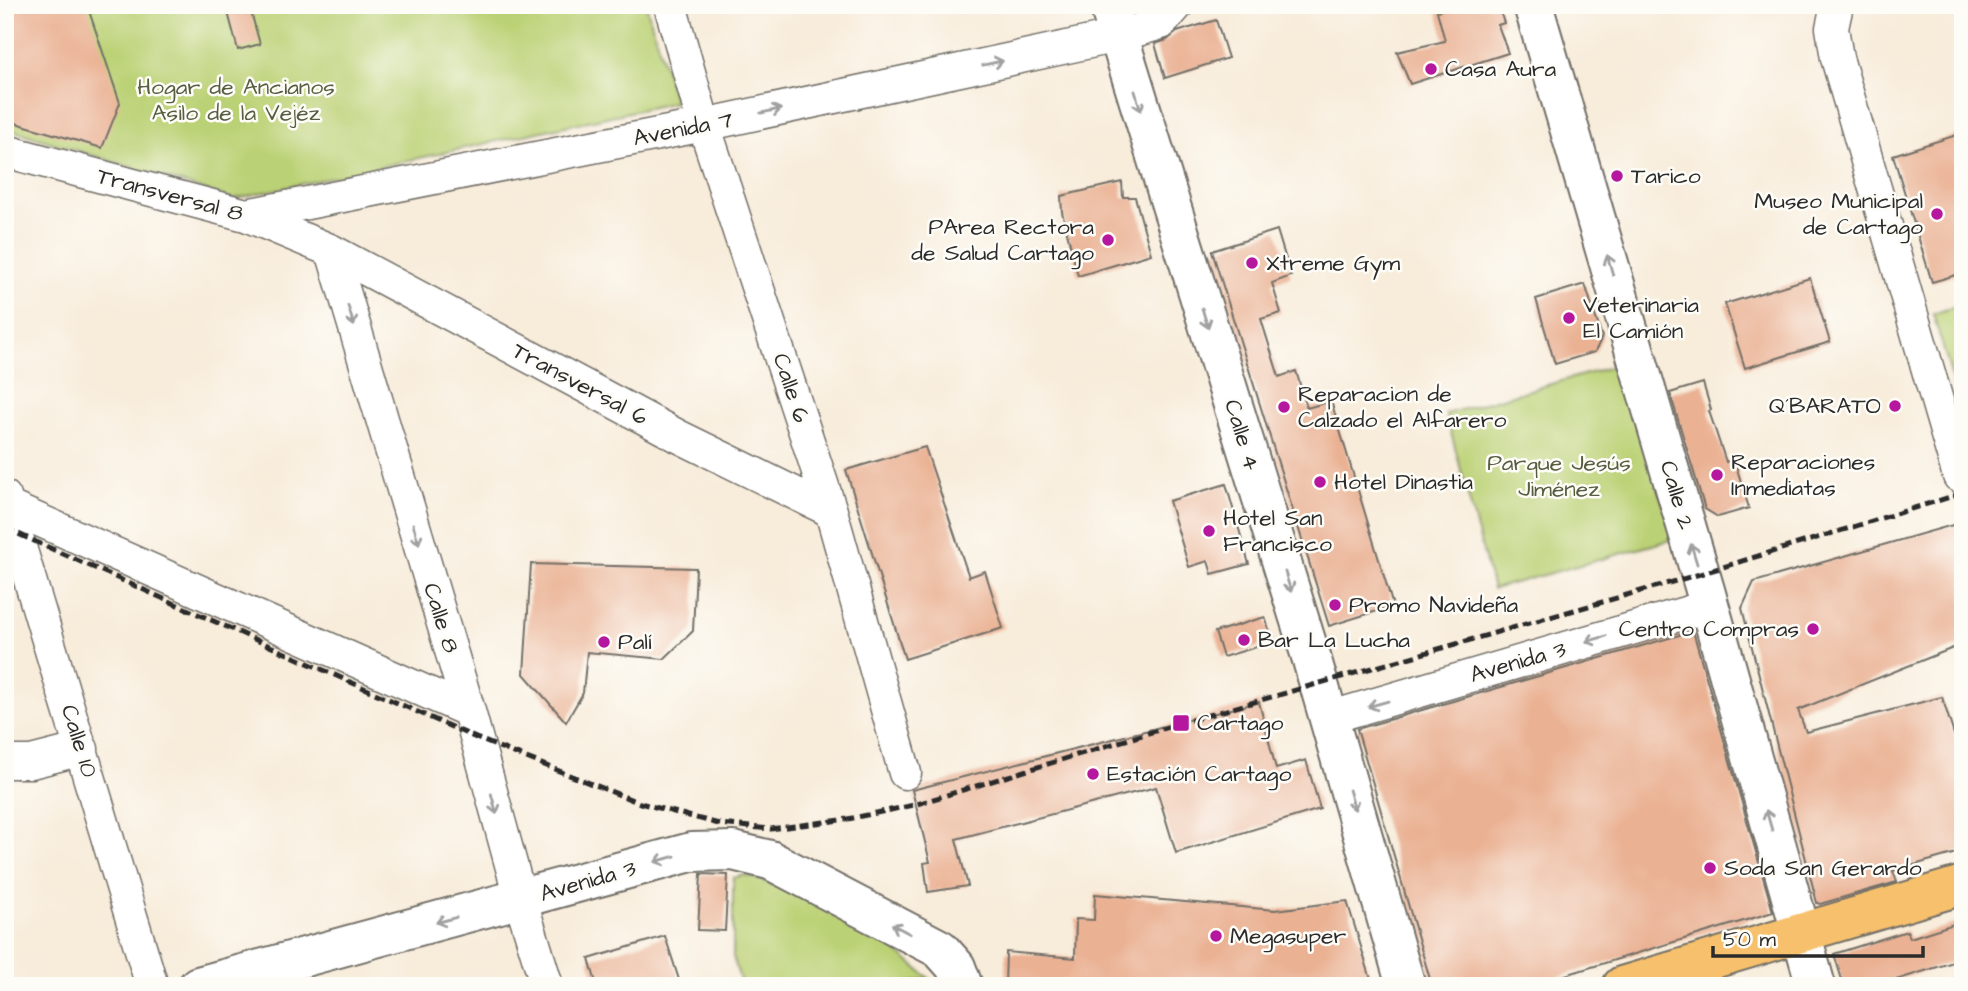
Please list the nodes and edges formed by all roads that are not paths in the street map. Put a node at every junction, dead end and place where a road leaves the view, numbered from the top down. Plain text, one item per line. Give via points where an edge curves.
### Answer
1 (670, 5) edge
2 (1177, 5) edge
3 (1534, 5) edge
4 (1837, 5) edge
5 (1114, 20) edge
6 (704, 125) junction
7 (5, 151) edge
8 (246, 215) junction
9 (332, 251) junction
10 (1959, 476) dead end
11 (6, 503) edge
12 (831, 511) junction
13 (1709, 606) junction
14 (469, 711) junction
15 (1328, 718) junction
16 (82, 749) junction
17 (5, 762) edge
18 (905, 773) dead end
19 (1963, 886) edge
20 (520, 900) junction
21 (1800, 933) junction
22 (959, 976) edge
23 (152, 986) edge
24 (198, 986) edge
25 (547, 986) edge
26 (1406, 986) edge
27 (1622, 986) edge
28 (1816, 986) edge

1 - 6 street, Calle 6
2 - 5 street, Avenida 7 via 1161,23
13 -> 3 street, Calle 2
4 - 10 street via 1832,27 1838,58
6 -> 5 street, Avenida 7
5 -> 15 street, Calle 4
6 - 8 street, Avenida 7
6 - 12 street, Calle 6
7 - 8 street, Transversal 8
8 - 9 street, Transversal 8
9 - 12 street, Transversal 6 via 678,436
9 -> 14 street, Calle 8
11 - 14 street
11 - 16 street, Calle 10
12 - 18 street, Calle 6
13 -> 15 street, Avenida 3
21 -> 13 street, Calle 2
14 -> 20 street, Calle 8
15 -> 26 street, Calle 4
16 - 17 street via 31,762
16 - 23 street, Calle 10
19 - 21 main road
22 -> 20 street, Avenida 3 via 940,950 770,860 733,851 691,852
20 -> 24 street, Avenida 3
20 - 25 street, Calle 8
21 - 27 main road
21 - 28 street, Calle 2

